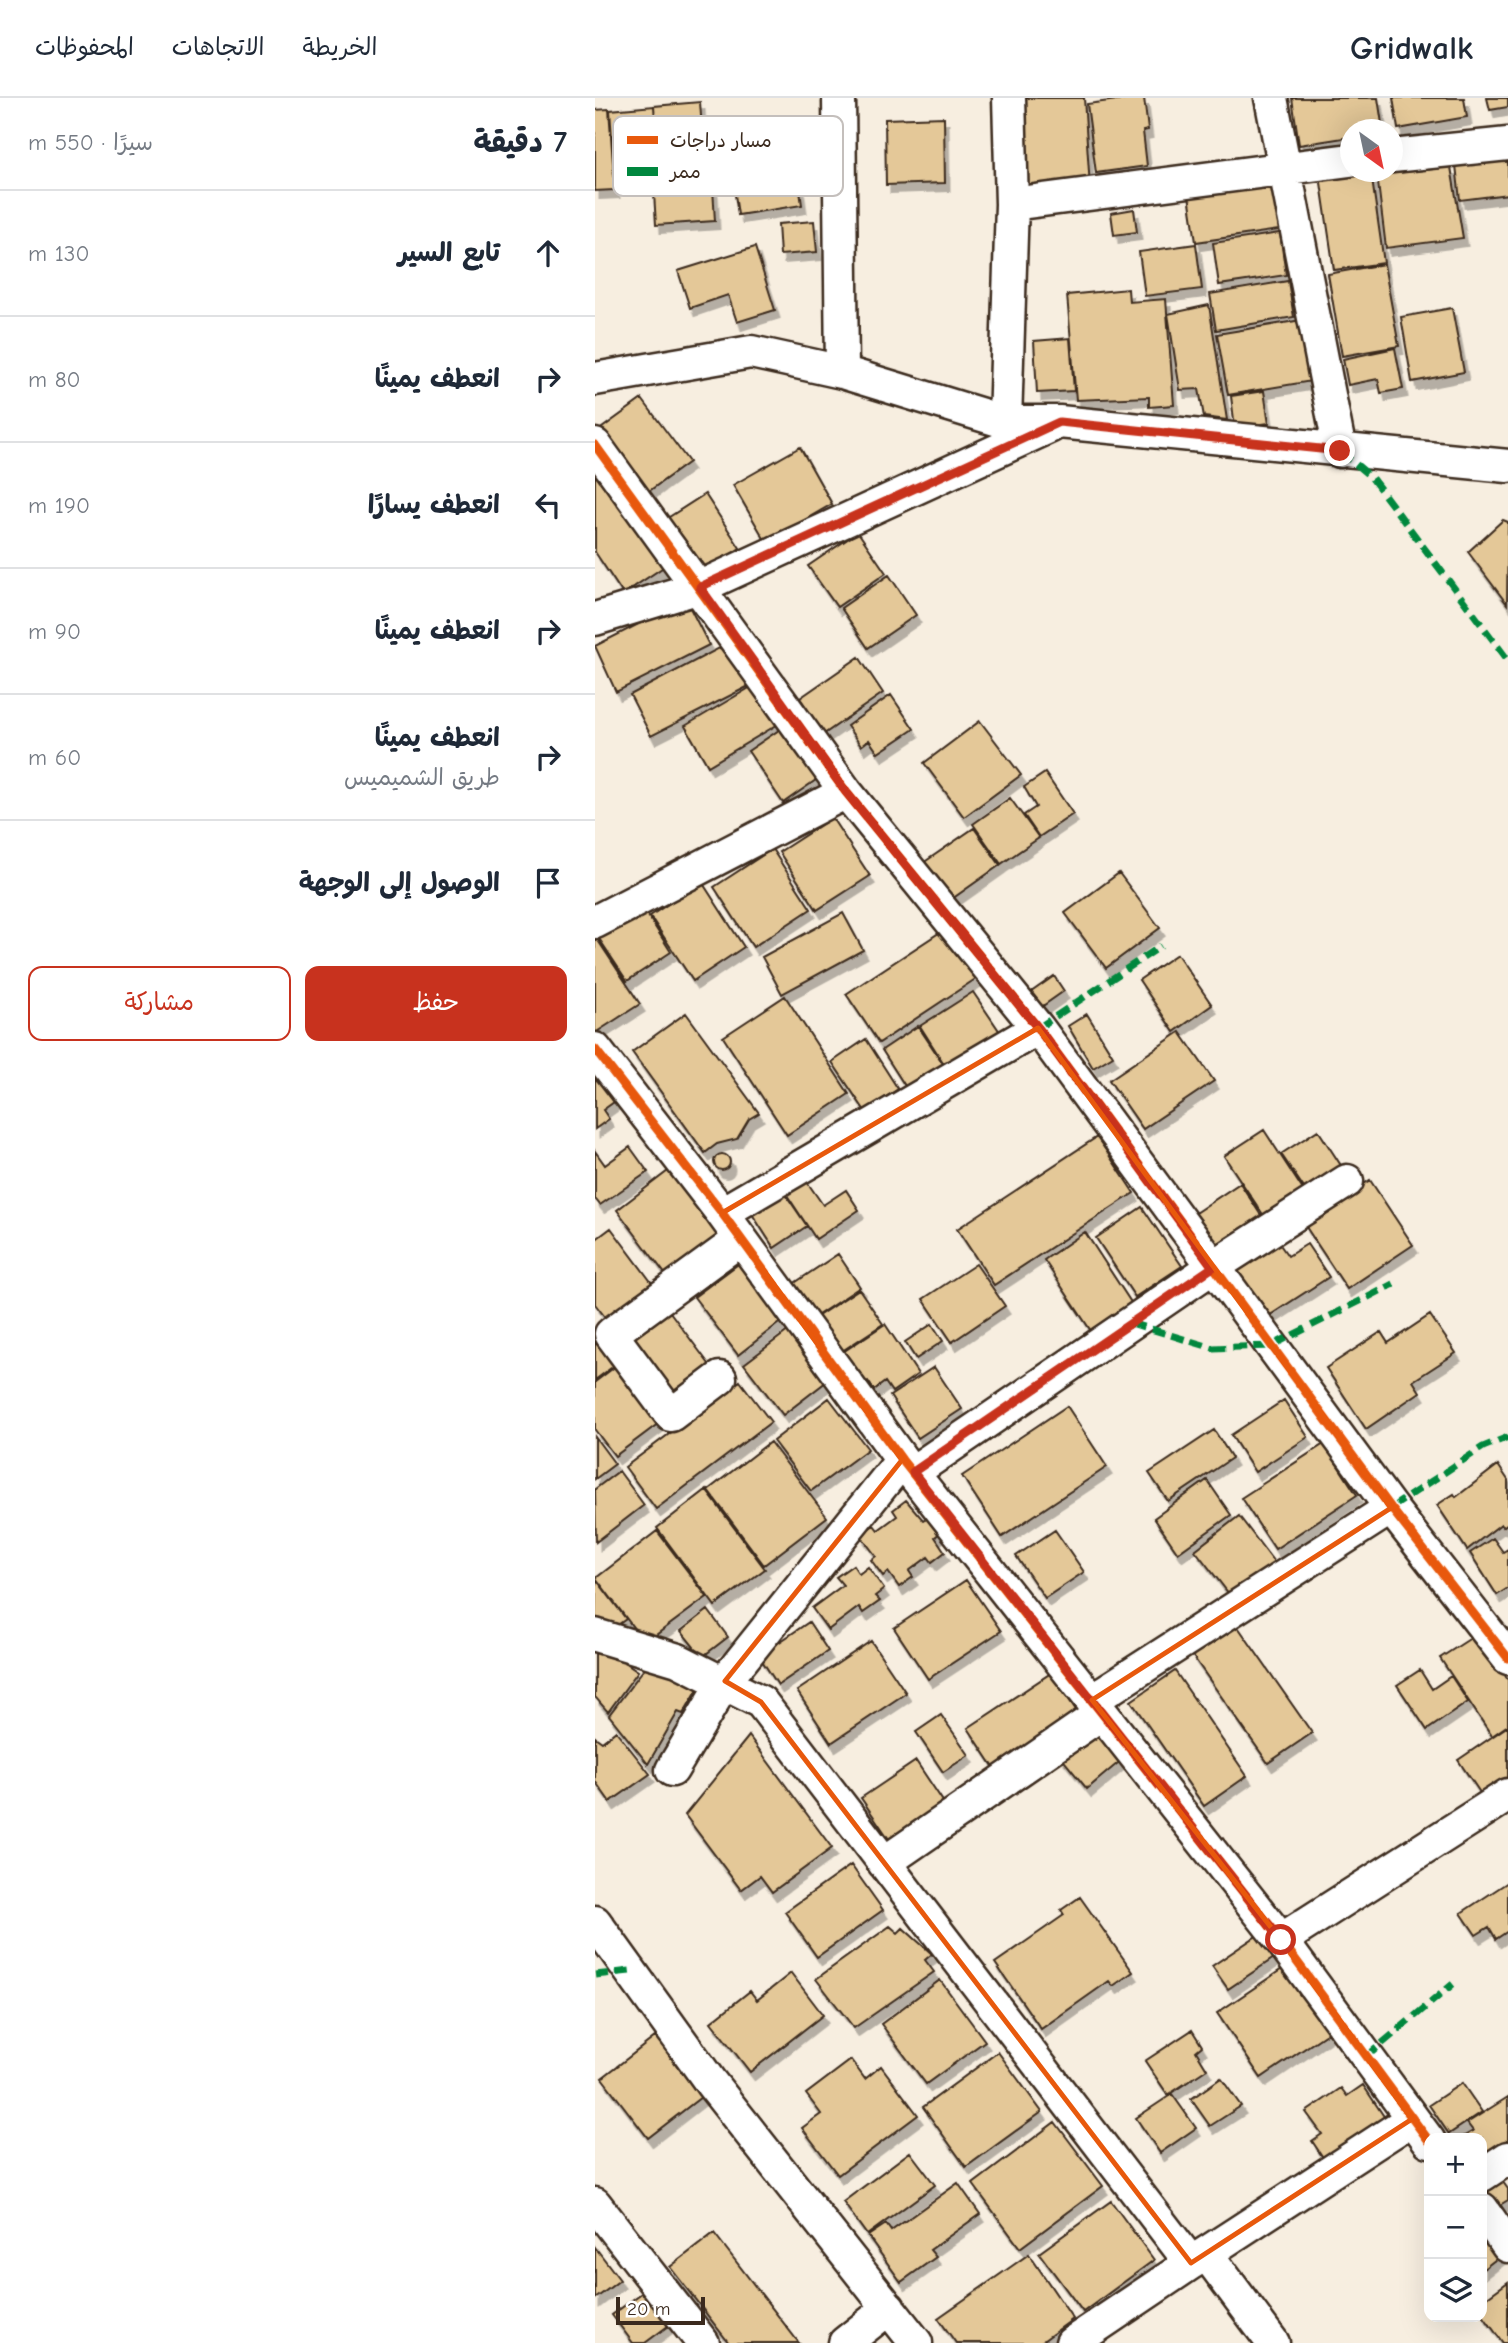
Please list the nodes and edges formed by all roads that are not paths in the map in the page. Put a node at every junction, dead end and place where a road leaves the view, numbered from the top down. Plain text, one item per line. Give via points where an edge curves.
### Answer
1 (839, 98) edge
2 (1009, 98) edge
3 (1271, 98) edge
4 (839, 116) edge
5 (1508, 144) edge
6 (1403, 155) edge
7 (1340, 161) edge
8 (1286, 168) junction
9 (840, 196) edge
10 (1012, 204) junction
11 (842, 372) junction
12 (595, 379) edge
13 (1005, 422) junction
14 (1059, 422) junction
15 (595, 445) edge
16 (1340, 451) junction
17 (1508, 467) edge
18 (700, 587) junction
19 (595, 619) edge
20 (846, 792) junction
21 (595, 922) edge
22 (1038, 1028) junction
23 (595, 1049) edge
24 (1347, 1181) dead end
25 (722, 1213) junction
26 (741, 1239) junction
27 (1213, 1267) junction
28 (720, 1378) dead end
29 (908, 1466) junction
30 (1391, 1507) junction
31 (595, 1635) edge
32 (1508, 1658) edge
33 (725, 1681) junction
34 (1097, 1706) junction
35 (671, 1770) dead end
36 (1508, 1795) edge
37 (884, 1863) junction
38 (595, 1922) edge
39 (1281, 1940) junction
40 (1420, 2130) edge
41 (1508, 2158) edge
42 (1487, 2172) edge
43 (595, 2204) edge
44 (1487, 2216) edge
45 (1508, 2246) edge
46 (1198, 2258) junction
47 (888, 2308) junction
48 (703, 2343) edge
49 (845, 2343) edge
50 (916, 2343) edge
51 (1072, 2343) edge
52 (1273, 2343) edge

1 - 4 street
2 - 10 street
3 - 8 street
5 - 6 street
7 - 8 street
8 - 10 street
8 - 16 street
9 - 11 street
10 - 13 street
11 - 12 street via 751,352
11 - 13 street
13 - 14 street
14 - 16 street
14 - 18 street
15 - 18 street
16 - 17 street
18 - 19 street
18 - 20 street
20 - 21 street
20 - 22 street
22 - 25 street
22 - 27 street
23 - 25 street
24 - 27 street
25 - 26 street
26 - 28 street via 611,1334 671,1415
26 - 29 street
27 - 29 street
27 - 30 street
29 - 33 street
29 - 34 street
30 - 32 street
30 - 34 street
31 - 33 street via 678,1660
33 - 35 street
33 - 37 street via 761,1702
34 - 37 street
34 - 39 street
36 - 39 street
37 - 46 street
38 - 47 street via 711,2083
39 - 40 street
40 - 46 street
41 - 42 street
43 - 48 street
44 - 45 street
46 - 51 street
46 - 52 street
47 - 49 street
47 - 50 street

